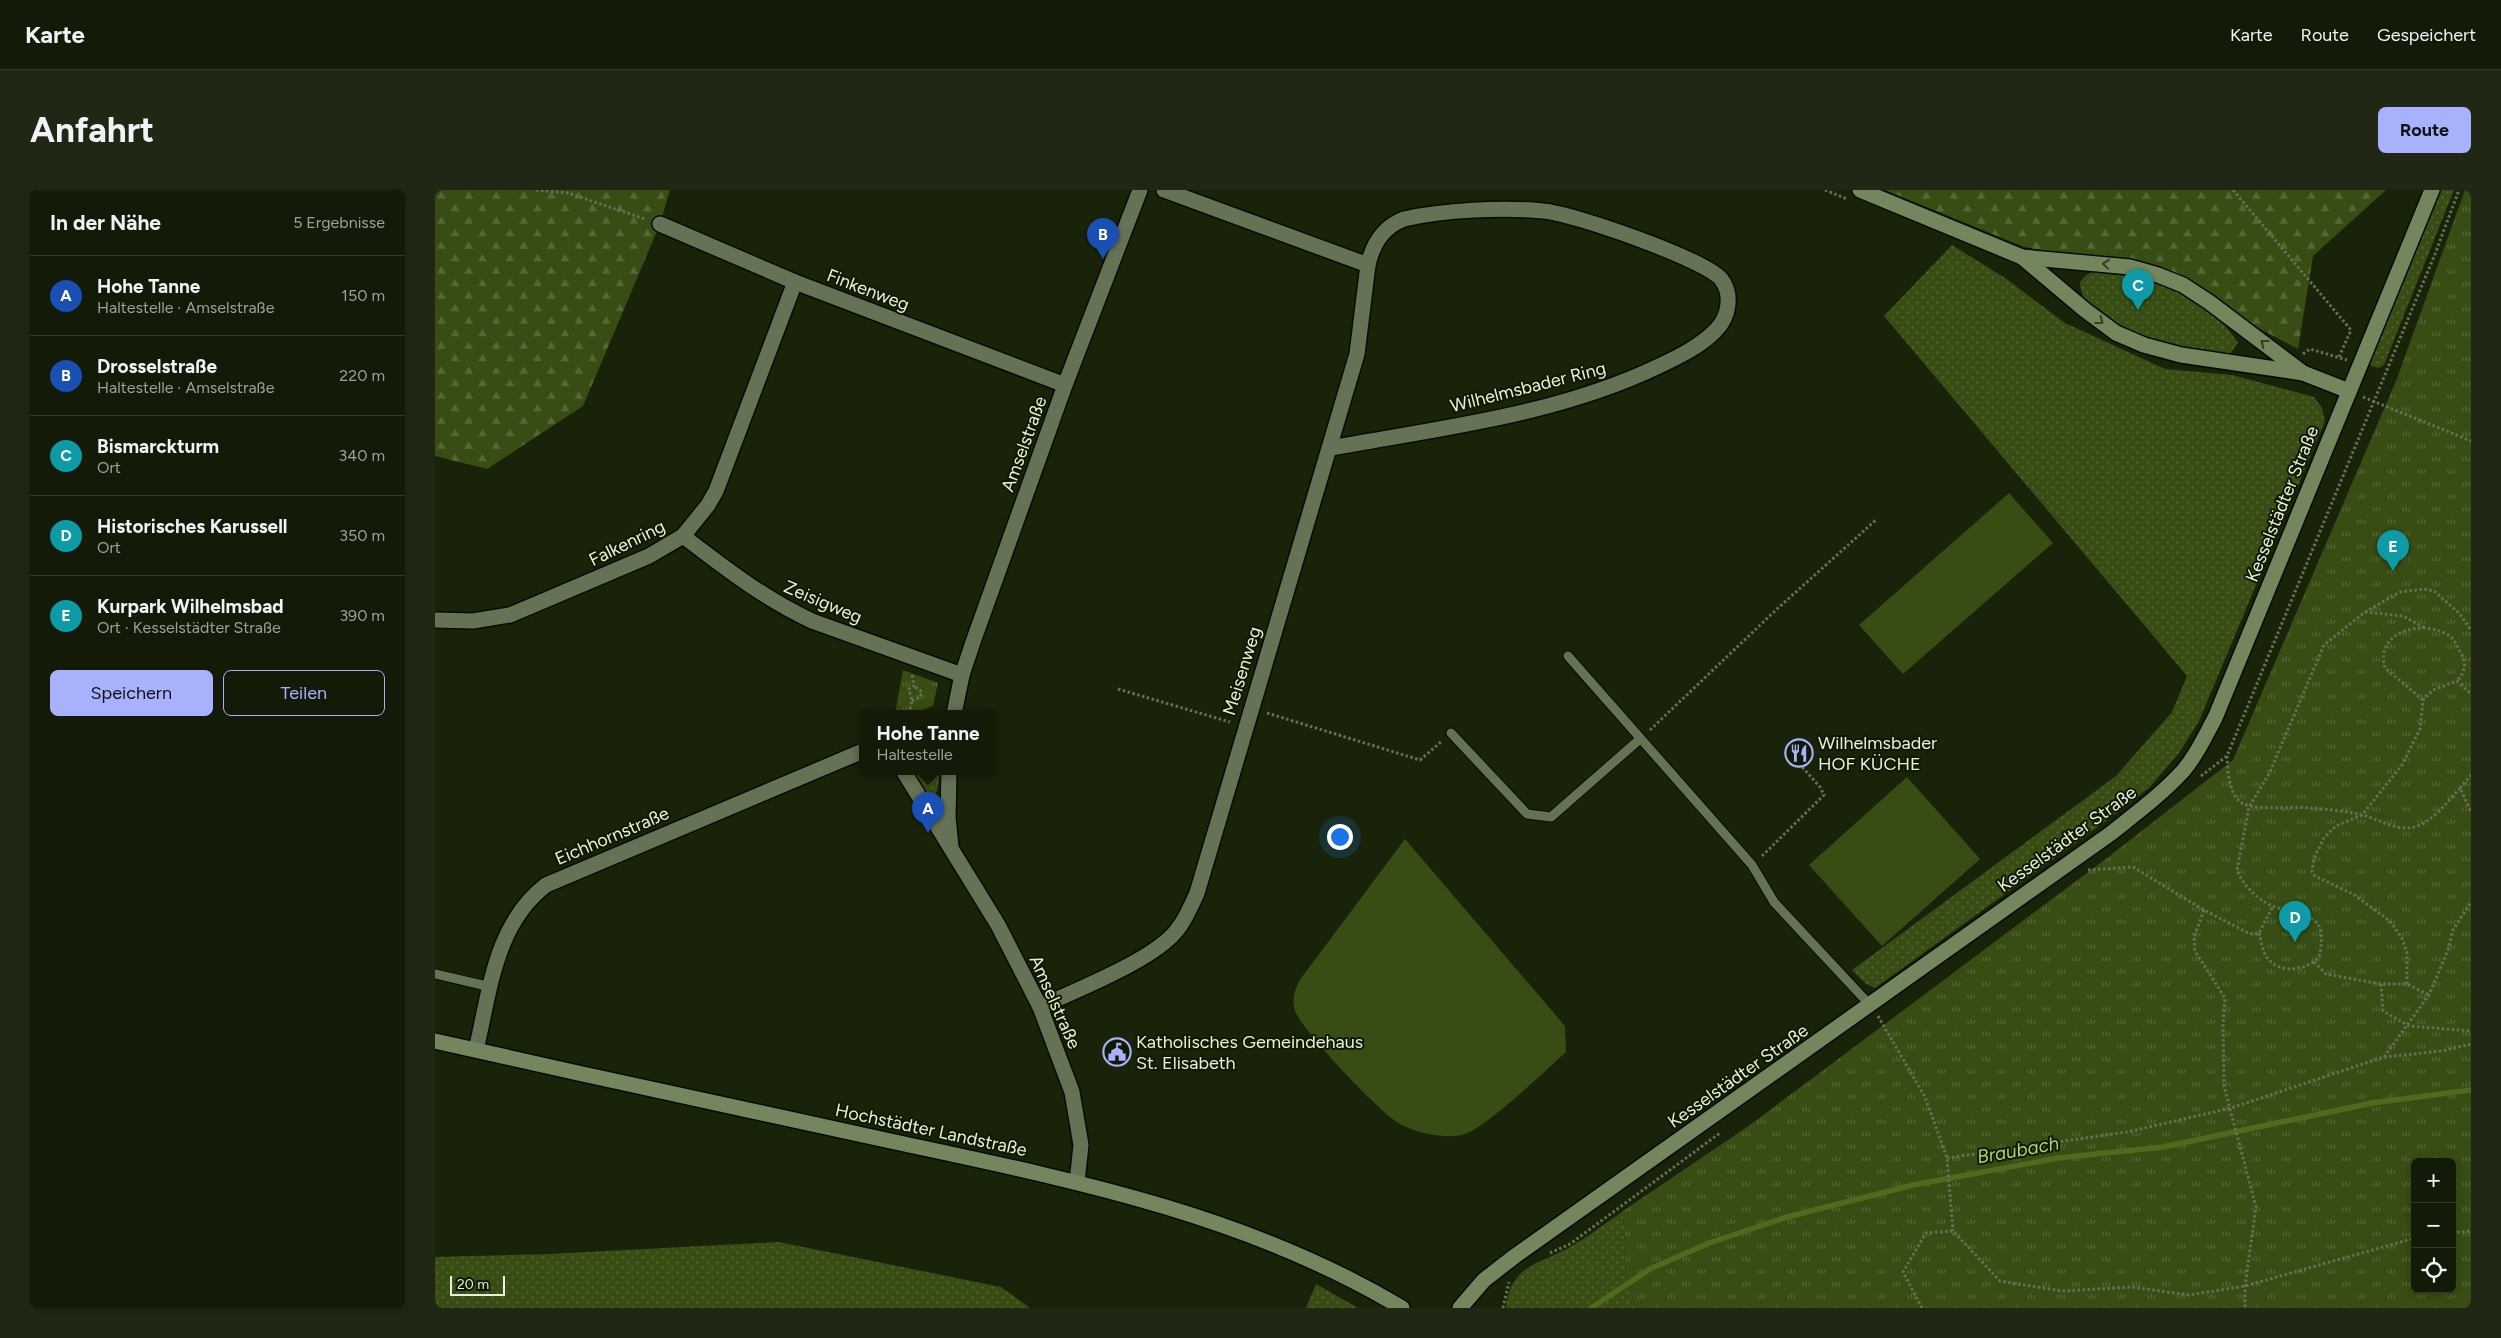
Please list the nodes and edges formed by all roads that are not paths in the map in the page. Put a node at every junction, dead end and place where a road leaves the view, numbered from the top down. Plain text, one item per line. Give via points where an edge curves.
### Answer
1 (1140, 190) edge
2 (1164, 190) edge
3 (1860, 190) edge
4 (2432, 190) edge
5 (660, 224) road end
6 (2022, 257) junction
7 (1368, 265) junction
8 (795, 282) junction
9 (2303, 373) junction
10 (1065, 385) junction
11 (2349, 392) junction
12 (1331, 448) junction
13 (683, 536) junction
14 (435, 620) edge
15 (1568, 656) dead end
16 (962, 676) junction
17 (954, 710) edge
18 (1451, 733) road end
19 (1640, 739) junction
20 (859, 753) edge
21 (905, 775) edge
22 (949, 775) edge
23 (951, 851) junction
24 (435, 974) edge
25 (491, 987) junction
26 (1870, 1005) junction
27 (1040, 1007) junction
28 (435, 1041) edge
29 (476, 1050) junction
30 (1077, 1182) junction
31 (1402, 1308) edge
32 (1460, 1308) edge

1 - 10 street, Amselstraße
2 - 7 street
3 - 6 street
4 - 11 street, Kesselstädter Straße
5 - 8 street, Finkenweg
6 -> 9 street via 2093,316 2144,346 2181,355
9 -> 6 street via 2209,302 2183,285 2159,275 2131,267
7 - 12 street, Meisenweg via 1357,354
7 - 12 street, Wilhelmsbader Ring via 1379,237 1404,219 1478,211 1544,211 1586,221 1703,266 1720,278 1729,301 1716,330 1697,344 1675,358 1606,389 1528,410
8 - 10 street, Finkenweg
8 - 13 street, Falkenring via 716,491 709,505
9 - 11 street
10 - 16 street, Amselstraße
11 - 26 street, Kesselstädter Straße via 2215,718 2184,770 2158,796 2110,834
12 - 27 street, Meisenweg via 1188,915 1176,932 1157,948
13 - 14 street, Falkenring via 649,556 510,615 473,621
13 - 16 street, Zeisigweg via 767,598 812,620
15 - 19 lane
16 - 17 street, Amselstraße
18 - 19 lane via 1527,814 1551,817
19 - 26 lane via 1752,865 1774,902
20 - 25 street, Eichhornstraße via 546,885 517,914 503,939
21 - 23 street, Amselstraße
22 - 23 street, Amselstraße
23 - 27 street, Amselstraße via 998,925
24 - 25 lane
25 - 29 street, Eichhornstraße
26 - 32 street, Kesselstädter Straße via 1515,1256 1484,1280
27 - 30 street, Amselstraße via 1072,1092 1081,1145
28 - 29 street, Hochstädter Landstraße
29 - 30 street, Hochstädter Landstraße
30 - 31 street, Hochstädter Landstraße via 1186,1214 1256,1239 1349,1277

